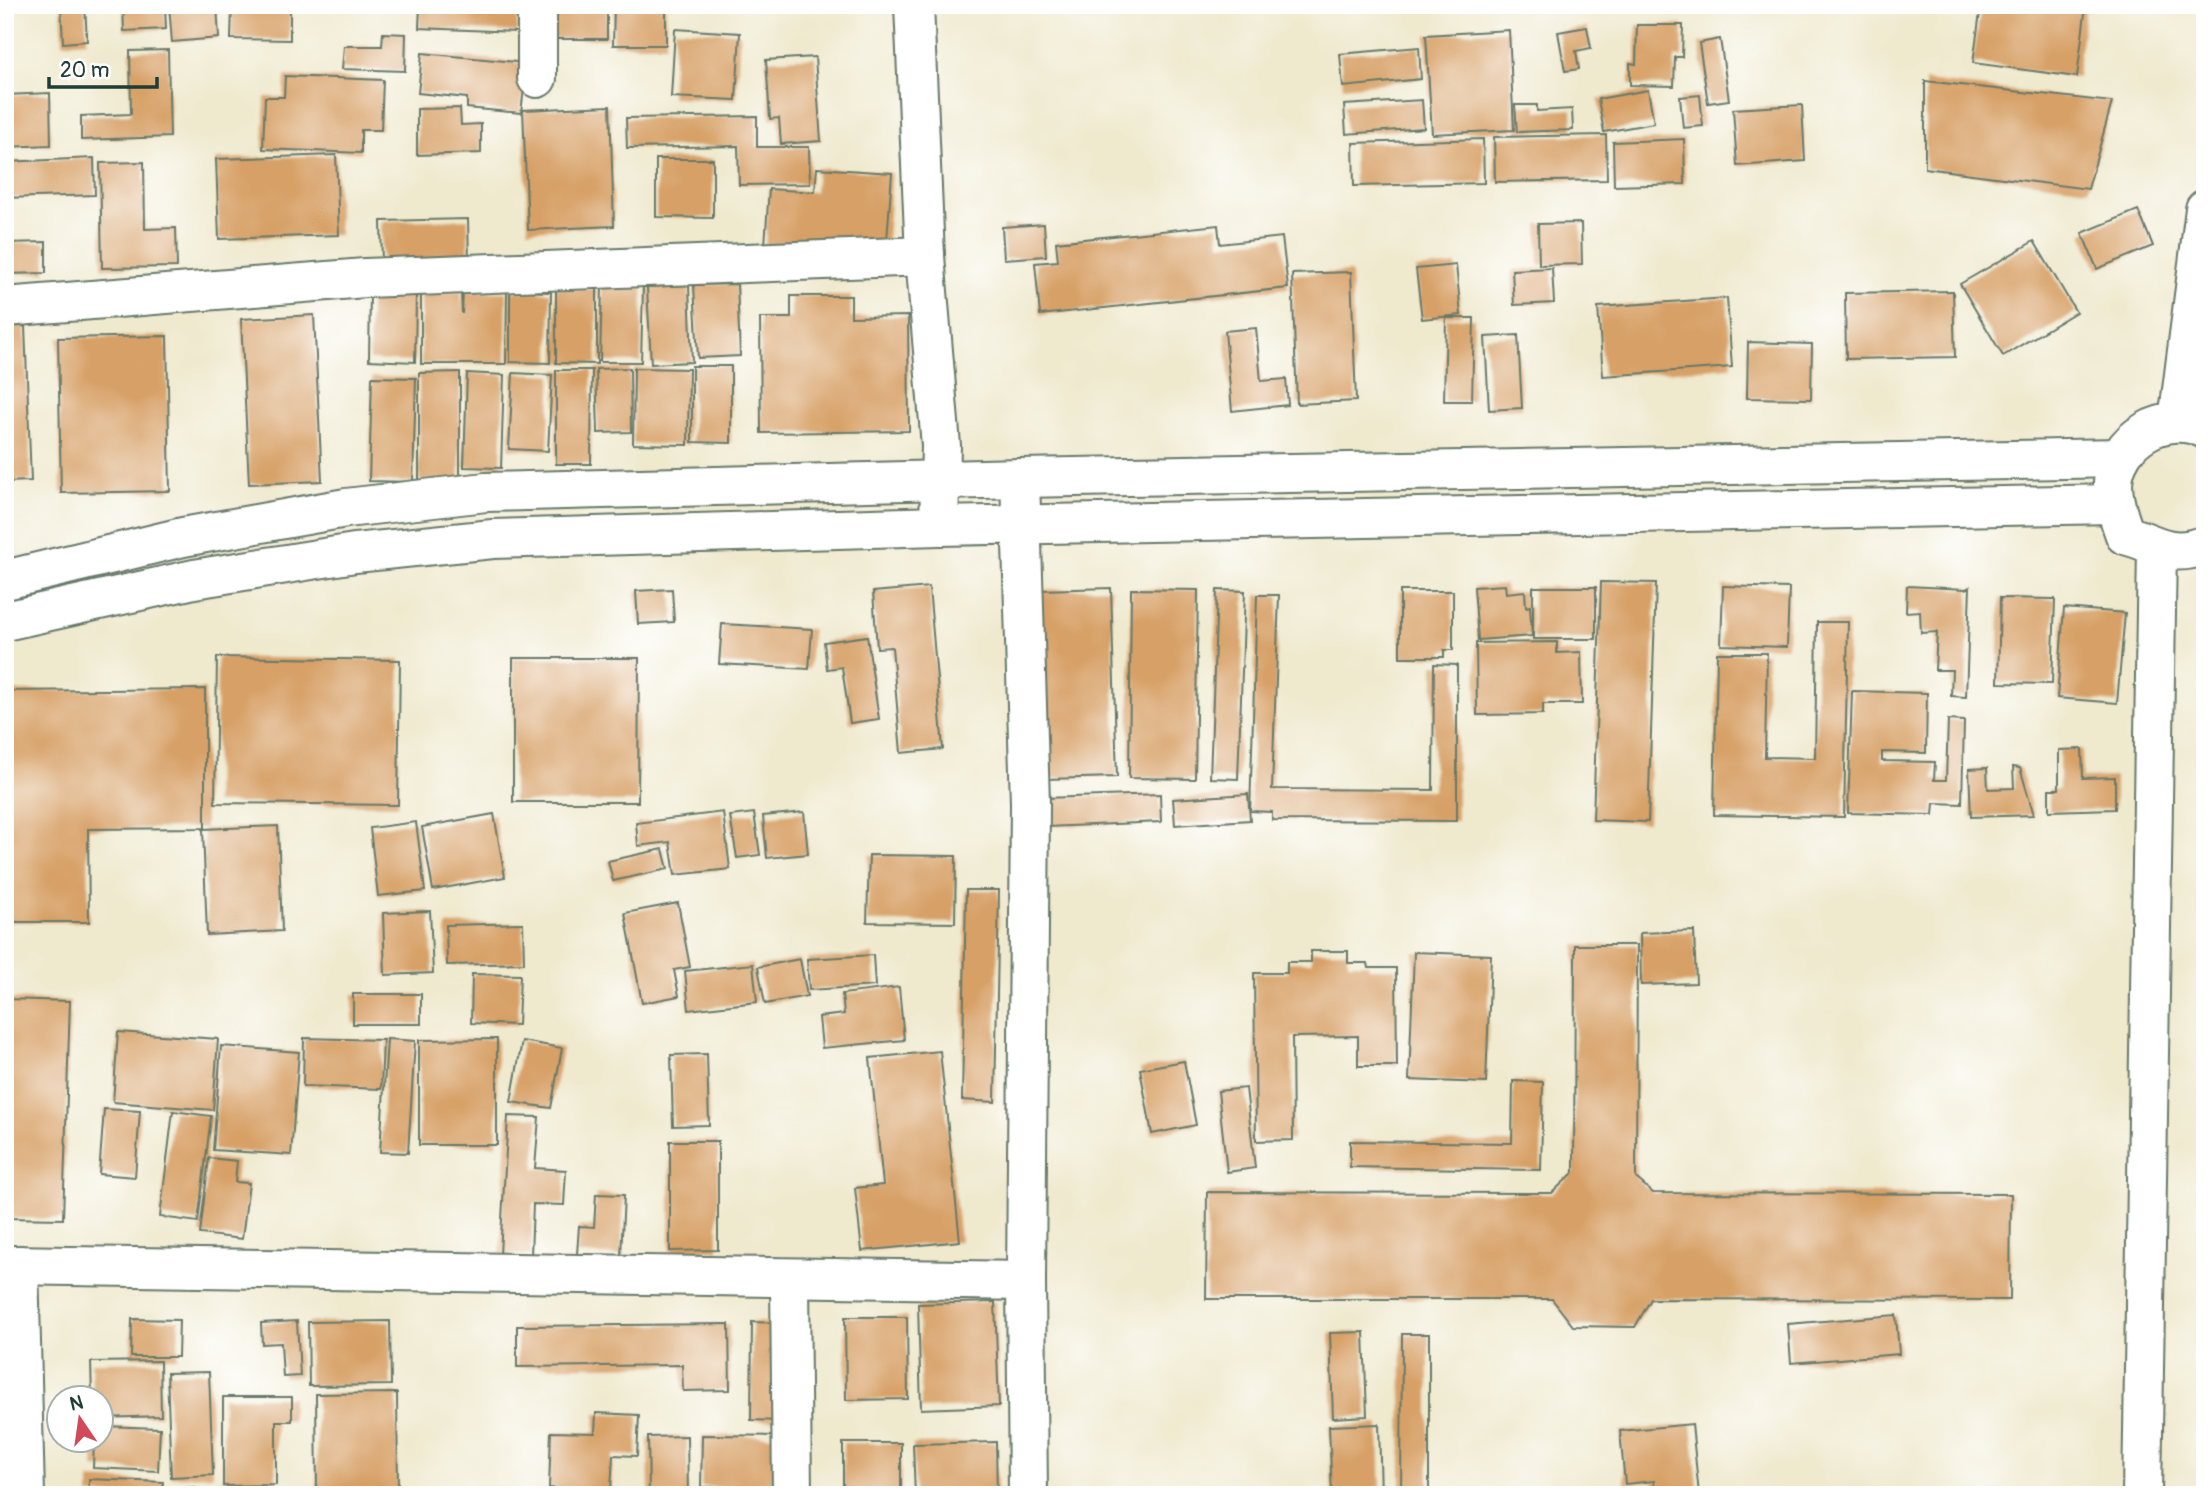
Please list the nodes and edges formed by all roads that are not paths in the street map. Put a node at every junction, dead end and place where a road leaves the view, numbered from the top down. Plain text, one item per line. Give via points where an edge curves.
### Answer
1 (537, 5) edge
2 (914, 5) edge
3 (537, 78) dead end
4 (2205, 209) edge
5 (925, 256) junction
6 (5, 307) edge
7 (2192, 425) edge
8 (2120, 458) junction
9 (1020, 478) junction
10 (939, 480) junction
11 (2115, 503) junction
12 (1021, 525) junction
13 (939, 526) junction
14 (2205, 545) edge
15 (2157, 548) junction
16 (5, 580) edge
17 (5, 621) edge
18 (12, 1265) edge
19 (790, 1278) junction
20 (1026, 1280) junction
21 (25, 1495) edge
22 (792, 1495) edge
23 (1028, 1495) edge
24 (2142, 1495) edge

1 - 3 main road
2 - 5 main road
4 - 7 main road
5 - 6 main road via 365,278
5 - 10 main road via 941,446
7 - 8 main road via 2156,426 2136,437
8 - 9 main road
8 - 11 main road via 2113,480
9 - 10 main road
9 - 12 main road
10 - 13 main road
10 - 16 main road via 486,492 346,508 183,537
11 - 12 main road
11 - 15 main road via 2125,535
12 - 13 main road
12 - 20 main road via 1030,823
13 - 17 main road via 493,539 355,553 194,579
14 - 15 main road via 2177,551
15 - 24 main road
18 - 19 main road
18 - 21 main road
19 - 20 main road
19 - 22 main road
20 - 23 main road

